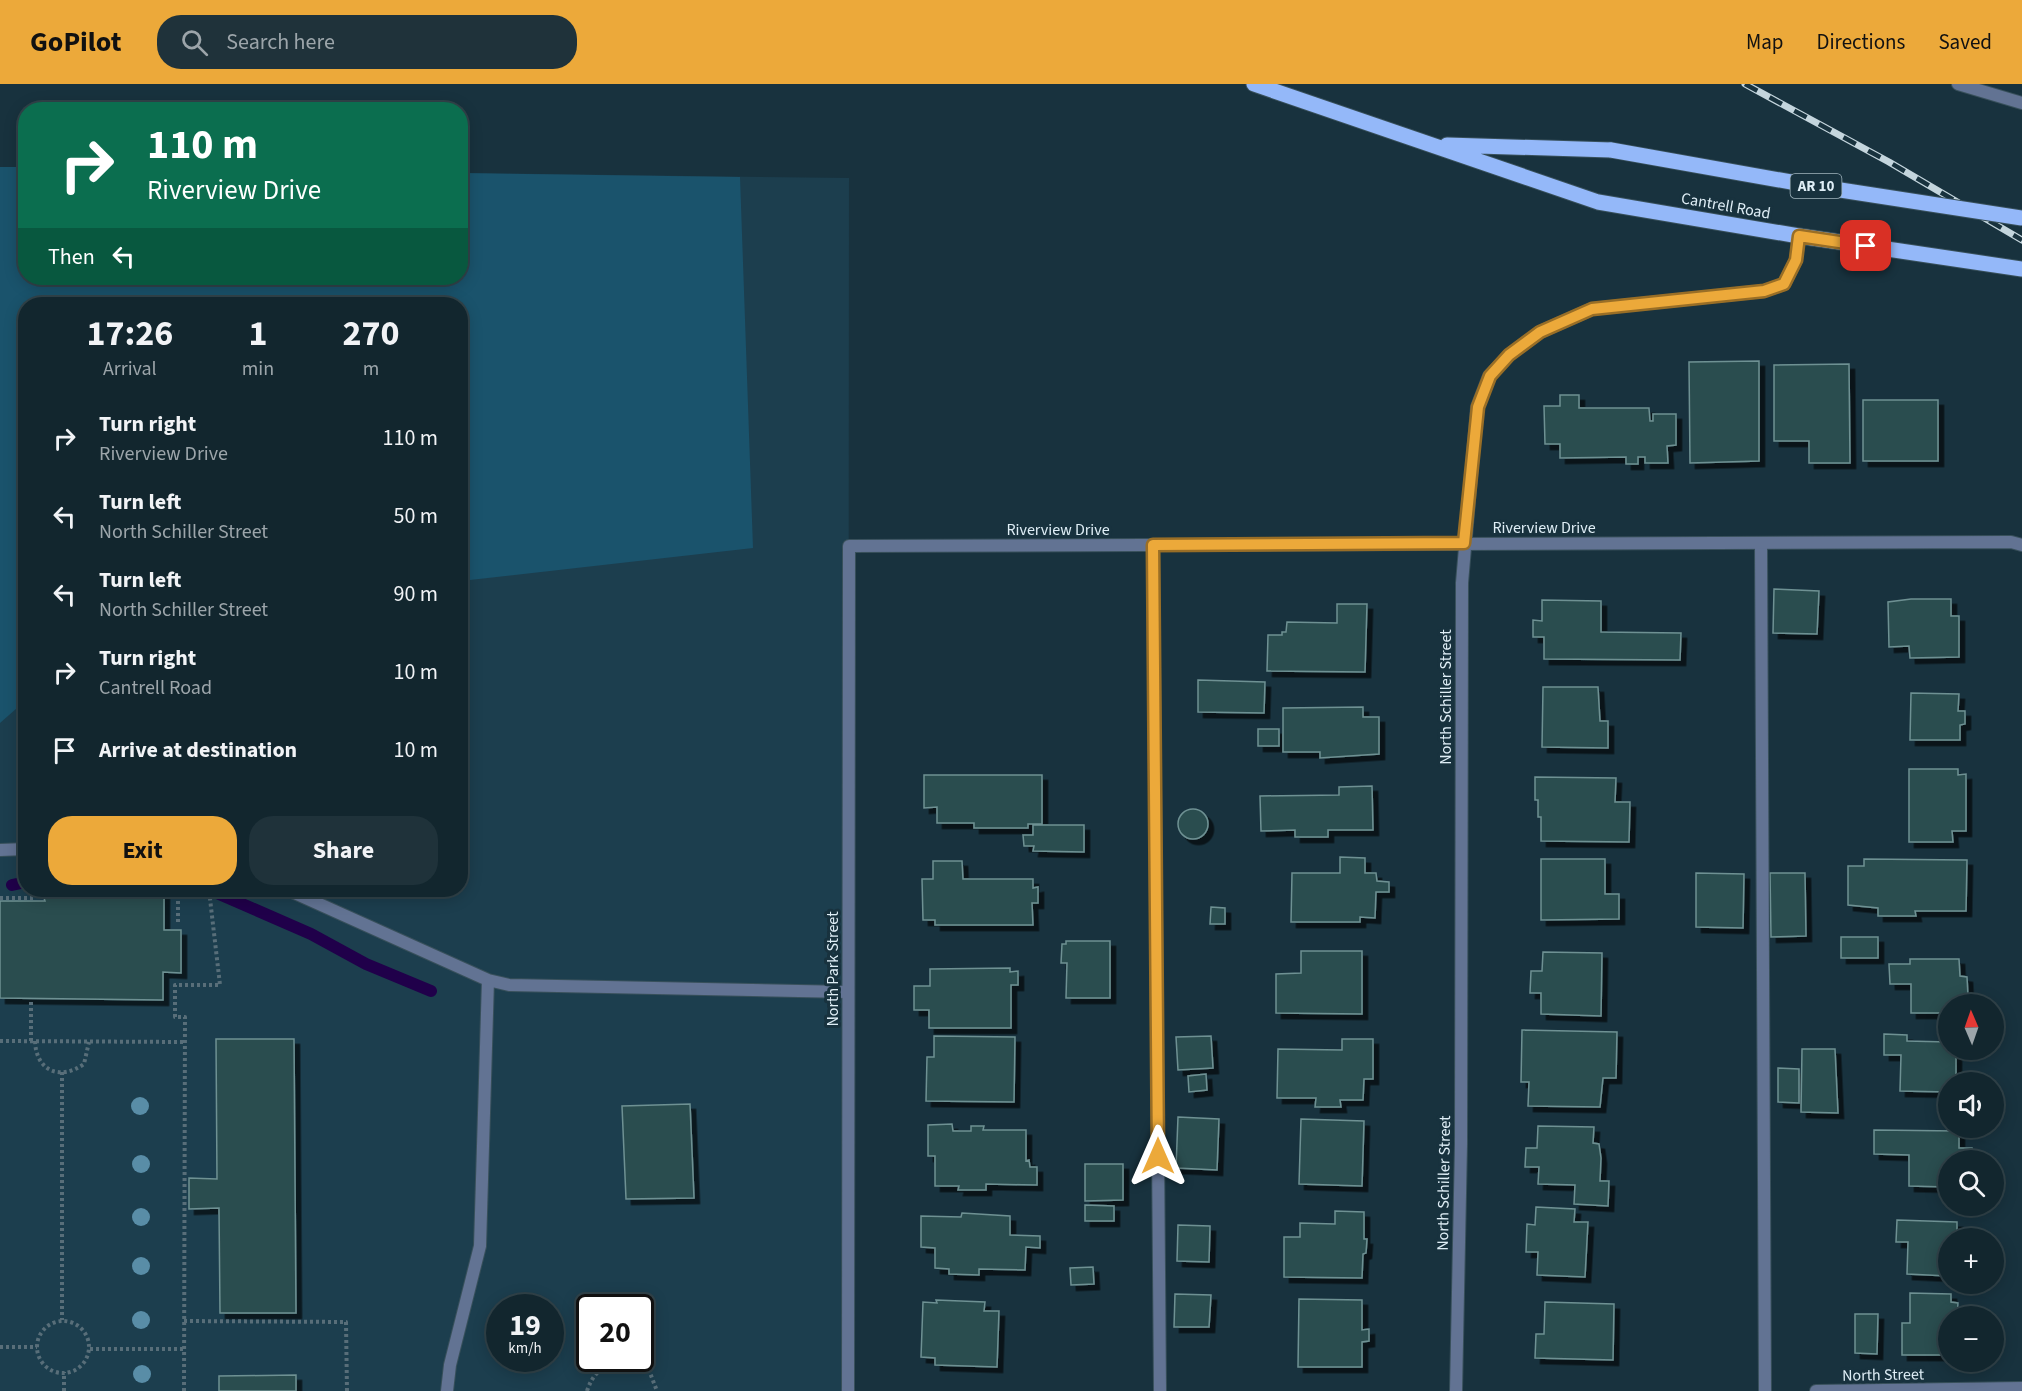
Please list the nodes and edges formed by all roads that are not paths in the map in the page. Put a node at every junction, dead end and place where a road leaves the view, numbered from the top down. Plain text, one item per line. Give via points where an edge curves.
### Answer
1 (1254, 84) edge
2 (1958, 84) edge
3 (2022, 103) edge
4 (1432, 145) junction
5 (2022, 218) edge
6 (1799, 236) junction
7 (2022, 269) edge
8 (1464, 543) junction
9 (1153, 545) junction
10 (1761, 545) junction
11 (2022, 545) edge
12 (849, 546) joint
13 (18, 849) edge
14 (0, 850) edge
15 (304, 897) edge
16 (488, 980) junction
17 (848, 992) junction
18 (2022, 1388) edge
19 (447, 1391) edge
20 (848, 1391) edge
21 (1160, 1391) edge
22 (1456, 1391) edge
23 (1765, 1391) edge
24 (1816, 1391) edge

1 - 4 main road, Cantrell Road / AR 10
2 - 3 street
4 - 5 main road, Cantrell Road / AR 10, bridge via 1611,150
4 - 6 main road, Cantrell Road / AR 10 via 1598,202
6 - 7 main road, Cantrell Road / AR 10
6 - 8 street, North Schiller Street via 1796,260 1784,284 1764,291 1592,309 1540,332 1509,355 1490,376 1478,407
8 - 9 street, Riverview Drive
8 - 10 street, Riverview Drive
8 - 22 street, North Schiller Street
9 - 12 street, Riverview Drive
9 - 21 street
10 - 11 street, Riverview Drive via 1895,541
10 - 23 street
12 - 17 street, North Park Street
13 - 14 street
15 - 16 street
16 - 17 street via 551,988
16 - 19 street via 480,1246
17 - 20 street, North Park Street
18 - 24 street, North Street

